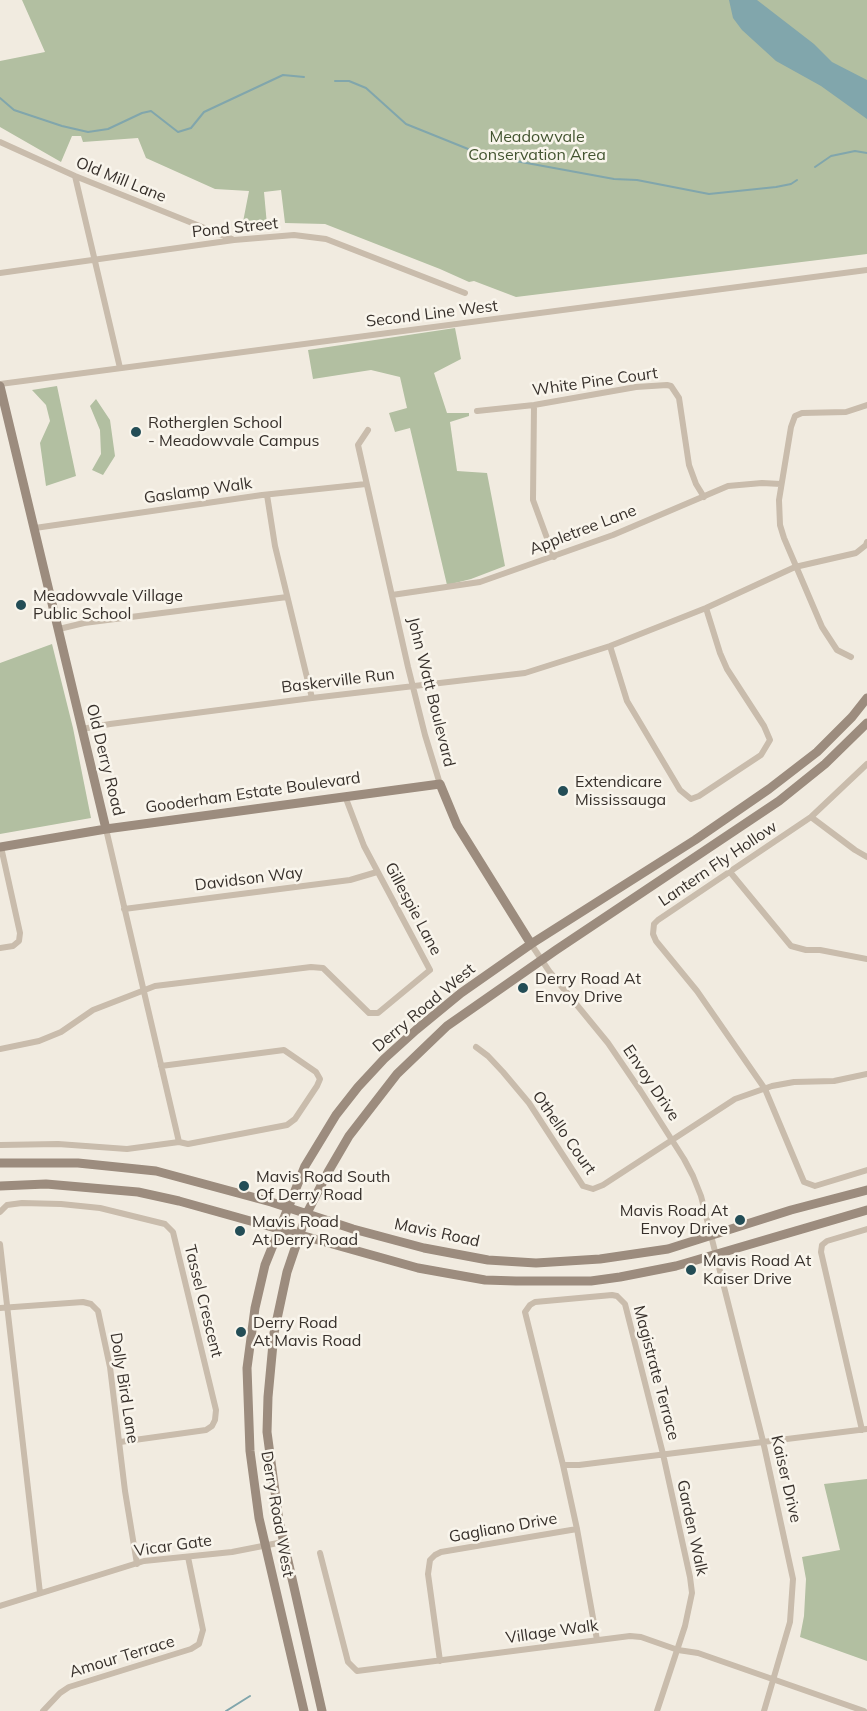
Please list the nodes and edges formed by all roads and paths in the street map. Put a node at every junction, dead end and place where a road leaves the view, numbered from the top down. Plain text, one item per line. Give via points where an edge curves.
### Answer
1 (0, 142) edge
2 (75, 176) junction
3 (234, 240) junction
4 (94, 259) junction
5 (867, 270) edge
6 (0, 273) edge
7 (465, 293) dead end
8 (120, 368) junction
9 (0, 385) edge
10 (534, 405) junction
11 (867, 405) edge
12 (477, 411) dead end
13 (368, 430) dead end
14 (366, 484) junction
15 (781, 484) junction
16 (267, 495) junction
17 (704, 497) junction
18 (35, 528) junction
19 (867, 542) edge
20 (554, 557) junction
21 (795, 567) junction
22 (392, 595) junction
23 (287, 597) junction
24 (706, 608) junction
25 (59, 629) junction
26 (609, 646) junction
27 (851, 657) dead end
28 (413, 685) junction
29 (312, 698) junction
30 (867, 699) edge
31 (867, 723) edge
32 (82, 729) junction
33 (867, 764) edge
34 (440, 784) junction
35 (345, 796) junction
36 (811, 817) junction
37 (106, 829) junction
38 (0, 847) edge
39 (867, 857) edge
40 (377, 872) junction
41 (730, 872) junction
42 (124, 909) junction
43 (531, 944) junction
44 (0, 948) edge
45 (867, 959) edge
46 (542, 961) junction
47 (144, 990) junction
48 (476, 1047) dead end
49 (0, 1049) edge
50 (161, 1066) junction
51 (867, 1074) edge
52 (765, 1089) junction
53 (672, 1139) junction
54 (179, 1142) junction
55 (0, 1145) edge
56 (0, 1163) edge
57 (867, 1170) edge
58 (0, 1186) edge
59 (867, 1190) edge
60 (287, 1207) junction
61 (867, 1210) edge
62 (0, 1212) edge
63 (308, 1213) junction
64 (279, 1229) junction
65 (867, 1229) edge
66 (299, 1236) junction
67 (711, 1236) junction
68 (0, 1244) edge
69 (715, 1255) junction
70 (3, 1308) edge
71 (864, 1430) edge
72 (763, 1441) junction
73 (120, 1442) junction
74 (663, 1454) junction
75 (563, 1465) junction
76 (577, 1529) junction
77 (283, 1542) junction
78 (265, 1545) junction
79 (320, 1553) dead end
80 (188, 1557) junction
81 (136, 1564) junction
82 (40, 1593) junction
83 (0, 1606) edge
84 (597, 1640) junction
85 (678, 1650) junction
86 (440, 1661) junction
87 (774, 1681) junction
88 (43, 1711) edge
89 (304, 1711) edge
90 (322, 1711) edge
91 (657, 1711) edge
92 (764, 1711) edge
93 (864, 1711) edge

1 - 2 street, Old Mill Lane
2 - 3 street, Old Mill Lane
2 - 4 street
3 - 4 street, Pond Street
3 - 7 street, Pond Street via 294,235 326,239
4 - 6 street, Pond Street
4 - 8 street
5 - 8 street, Second Line West
8 - 9 street, Second Line West
9 - 18 main road, Old Derry Road
10 - 12 street, White Pine Court
10 - 17 street, White Pine Court via 636,387 671,386 679,398 689,465
10 - 20 street via 533,500
11 - 15 street via 795,416
13 - 14 street, John Watt Boulevard via 358,445
14 - 16 street, Gaslamp Walk
14 - 22 street, John Watt Boulevard
15 - 17 street, Appletree Lane via 728,486
15 - 21 street via 780,525
16 - 18 street, Gaslamp Walk
16 - 23 street
17 - 20 street, Appletree Lane
18 - 25 main road, Old Derry Road
19 - 21 street, Baskerville Run via 856,553
20 - 22 street, Appletree Lane via 480,582
21 - 24 street, Baskerville Run
21 - 27 street via 822,627 837,650
22 - 28 street, John Watt Boulevard
23 - 25 street
23 - 29 street
24 - 26 street, Baskerville Run
24 - 26 street via 727,669 770,740 761,755 699,796 691,798 680,790 627,701
25 - 32 main road, Old Derry Road
26 - 28 street, Baskerville Run via 525,673
28 - 29 street, Baskerville Run
28 - 34 street, John Watt Boulevard
29 - 32 street, Baskerville Run
30 - 43 main road, Derry Road West via 817,752 769,789
31 - 46 main road, Derry Road West via 779,801
32 - 37 main road, Old Derry Road
33 - 36 street, Lantern Fly Hollow
34 - 35 main road, Gooderham Estate Boulevard
34 - 43 main road, John Watt Boulevard via 457,825
35 - 37 main road, Gooderham Estate Boulevard
35 - 40 street, Gillespie Lane
36 - 39 street
36 - 41 street, Lantern Fly Hollow
37 - 38 main road, Gooderham Estate Boulevard
37 - 42 street, Old Derry Road
38 - 44 street via 20,933 13,946
40 - 42 street, Davidson Way via 350,880
40 - 47 street, Gillespie Lane via 430,970 378,1013 369,1013 323,968
41 - 45 street via 790,946
41 - 52 street, Lantern Fly Hollow via 658,920 653,934
42 - 47 street, Old Derry Road
43 - 46 street, Envoy Drive
43 - 60 main road, Derry Road West via 461,993 384,1059 358,1087 305,1166
46 - 53 street, Envoy Drive via 608,1043
46 - 63 main road, Derry Road West via 447,1026 397,1074 349,1136
47 - 49 street via 93,1010 61,1032
47 - 50 street, Old Derry Road
48 - 53 street, Othello Court via 529,1103 583,1186 593,1189 603,1185
50 - 54 street, Old Derry Road
50 - 54 street via 284,1050 320,1079 295,1119 287,1125 188,1144
51 - 52 street
52 - 53 street via 735,1099
52 - 57 street via 804,1182 815,1186
53 - 67 street, Envoy Drive via 693,1176
54 - 55 street via 127,1149
56 - 60 main road, Mavis Road via 78,1163 156,1172
58 - 64 main road via 46,1184 138,1192
59 - 67 main road, Mavis Road
60 - 63 main road, Mavis Road
60 - 64 main road, Derry Road West
61 - 69 main road
62 - 73 street, Tassel Crescent via 7,1205 22,1203 100,1208 165,1224 173,1232 216,1410 215,1420 206,1430
63 - 66 main road, Derry Road West
63 - 67 main road, Mavis Road via 424,1248 488,1260 536,1263 668,1249
64 - 66 main road
64 - 78 main road, Derry Road West via 265,1265 247,1368 250,1451
65 - 71 street via 827,1241 821,1252
66 - 69 main road via 418,1268 505,1281 620,1277
66 - 77 main road, Derry Road West via 274,1333 268,1397 269,1455
67 - 69 street, Envoy Drive
68 - 70 street
69 - 72 street, Kaiser Drive
70 - 73 street, Dolly Bird Lane via 83,1302 94,1306 110,1367
70 - 82 street
71 - 72 street, Magistrate Terrace
72 - 74 street, Magistrate Terrace
72 - 87 street, Kaiser Drive via 793,1579 790,1622
73 - 81 street, Dolly Bird Lane
74 - 75 street, Magistrate Terrace
74 - 75 street, Magistrate Terrace via 621,1299 612,1295 535,1302 525,1312
74 - 85 street, Garden Walk via 692,1593
75 - 76 street
76 - 84 street
76 - 86 street, Gagliano Drive via 435,1555 430,1560 428,1575
77 - 78 street, Vicar Gate
77 - 90 main road, Derry Road West
78 - 80 street, Vicar Gate
78 - 89 main road, Derry Road West
79 - 86 street, Village Walk via 352,1667 357,1671
80 - 81 street, Vicar Gate
80 - 88 street, Amour Terrace via 203,1630 200,1644 69,1687
81 - 82 street, Vicar Gate
82 - 83 street, Vicar Gate
84 - 85 street, Village Walk via 641,1637
84 - 86 street, Village Walk
85 - 87 street, Village Walk via 698,1653
85 - 91 street, Garden Walk
87 - 92 street, Kaiser Drive
87 - 93 street, Village Walk

